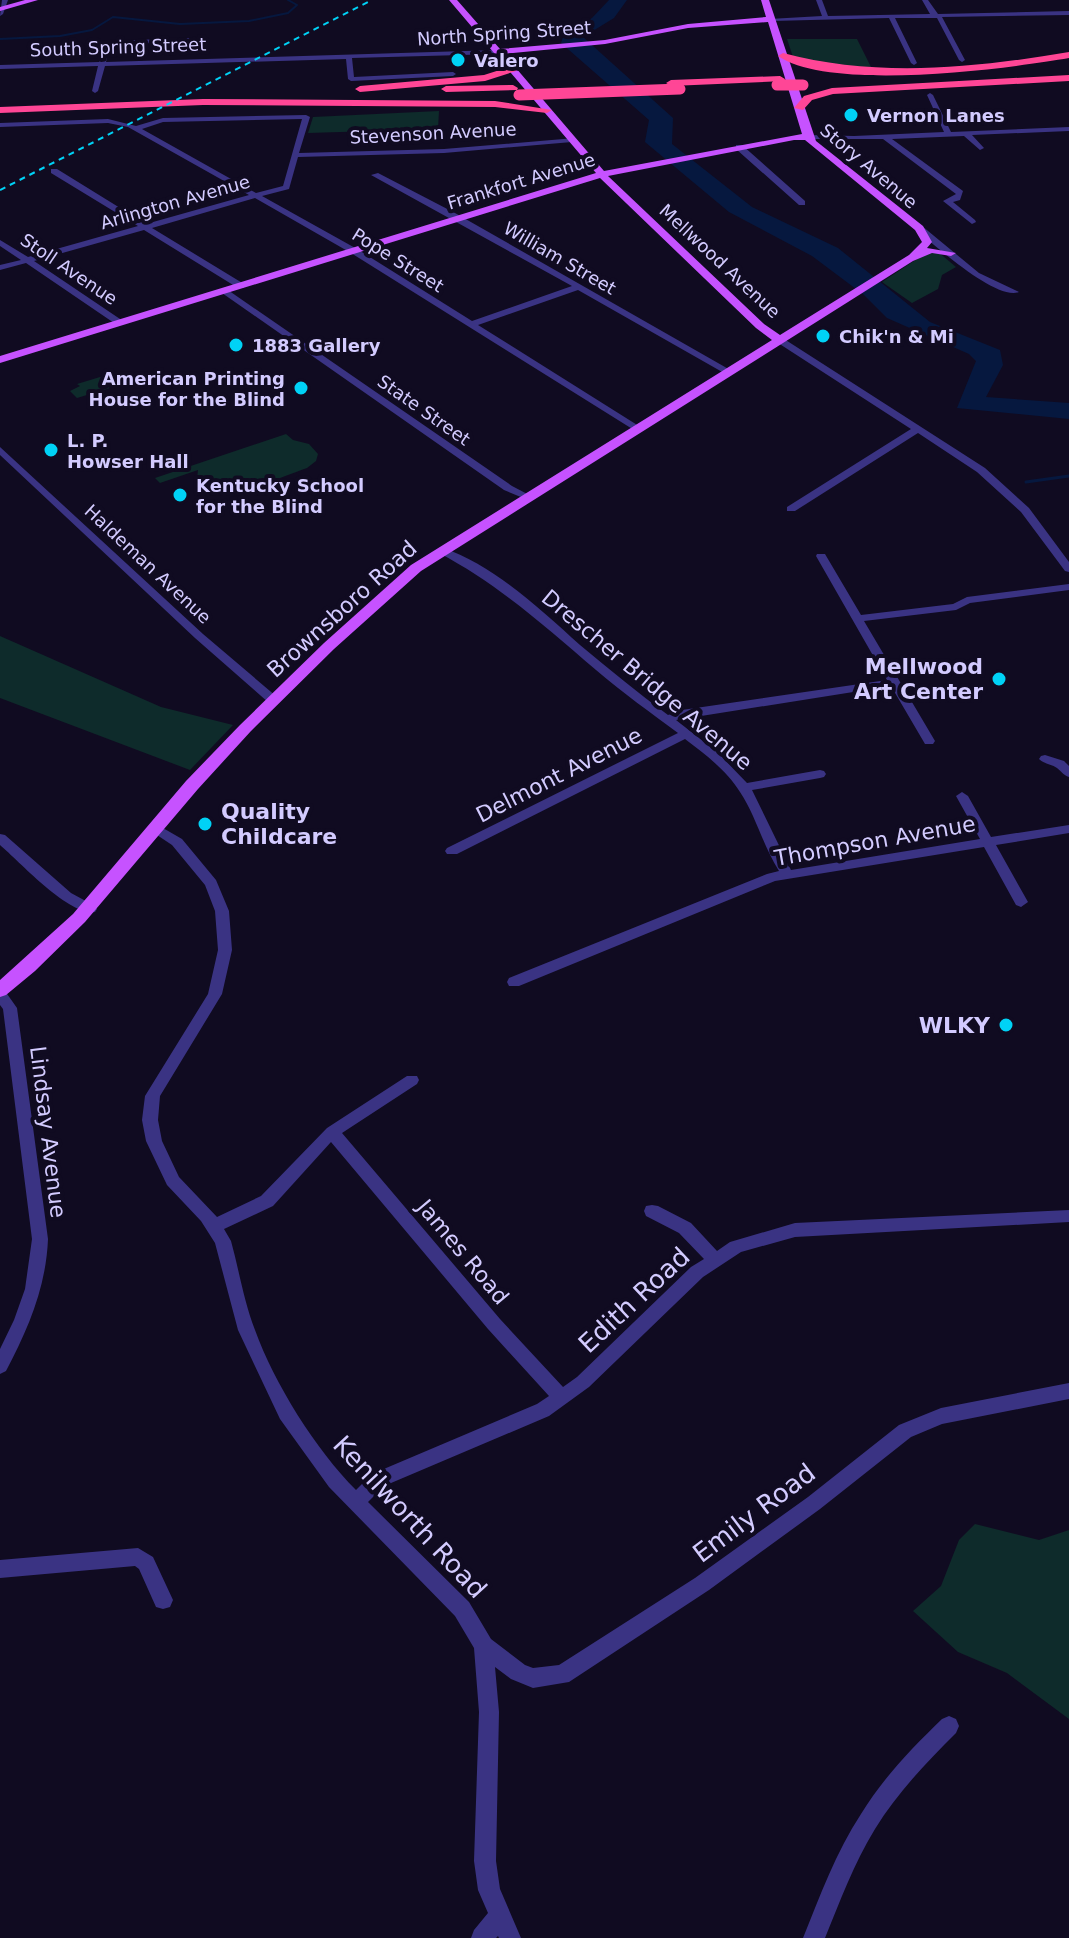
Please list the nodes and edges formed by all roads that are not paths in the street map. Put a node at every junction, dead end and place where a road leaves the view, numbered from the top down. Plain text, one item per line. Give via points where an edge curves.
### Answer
1 (34, 0) edge
2 (453, 0) edge
3 (765, 0) edge
4 (819, 0) edge
5 (925, 0) edge
6 (873, 5) dead end
7 (2, 8) edge
8 (1069, 13) edge
9 (937, 15) junction
10 (878, 16) junction
11 (891, 16) junction
12 (825, 17) junction
13 (772, 19) junction
14 (192, 40) dead end
15 (498, 52) junction
16 (349, 56) junction
17 (783, 56) junction
18 (1069, 59) edge
19 (237, 60) joint
20 (962, 60) dead end
21 (914, 63) dead end
22 (102, 64) junction
23 (0, 67) edge
24 (512, 69) junction
25 (453, 74) dead end
26 (1069, 78) edge
27 (801, 82) junction
28 (909, 82) junction
29 (1069, 87) edge
30 (855, 90) junction
31 (95, 91) dead end
32 (516, 91) junction
33 (276, 94) junction
34 (930, 95) dead end
35 (247, 102) junction
36 (0, 108) edge
37 (799, 108) junction
38 (547, 110) junction
39 (0, 125) edge
40 (136, 128) junction
41 (1069, 129) edge
42 (966, 133) junction
43 (948, 134) junction
44 (808, 137) junction
45 (885, 137) junction
46 (572, 140) junction
47 (739, 147) junction
48 (980, 148) dead end
49 (296, 155) junction
50 (54, 171) dead end
51 (602, 174) junction
52 (375, 175) dead end
53 (256, 196) junction
54 (802, 203) dead end
55 (458, 219) junction
56 (972, 222) dead end
57 (145, 227) junction
58 (919, 228) junction
59 (0, 242) edge
60 (354, 251) junction
61 (951, 253) junction
62 (909, 259) junction
63 (27, 261) junction
64 (0, 268) edge
65 (241, 286) junction
66 (578, 287) junction
67 (225, 291) junction
68 (1015, 292) dead end
69 (120, 323) junction
70 (471, 324) junction
71 (778, 339) junction
72 (0, 360) edge
73 (727, 371) junction
74 (637, 428) junction
75 (918, 429) junction
76 (0, 450) edge
77 (528, 497) junction
78 (791, 509) dead end
79 (443, 551) junction
80 (821, 556) dead end
81 (1069, 569) edge
82 (1069, 587) edge
83 (860, 618) junction
84 (896, 682) junction
85 (273, 700) junction
86 (665, 720) junction
87 (684, 735) junction
88 (929, 741) dead end
89 (1045, 759) dead end
90 (1069, 773) edge
91 (820, 774) dead end
92 (744, 787) junction
93 (962, 796) dead end
94 (156, 828) junction
95 (1069, 829) edge
96 (0, 838) edge
97 (989, 842) junction
98 (452, 851) dead end
99 (787, 874) junction
100 (1021, 902) dead end
101 (90, 909) junction
102 (514, 982) dead end
103 (0, 992) edge
104 (412, 1080) dead end
105 (332, 1132) junction
106 (652, 1211) dead end
107 (1069, 1216) edge
108 (214, 1226) junction
109 (715, 1260) junction
110 (0, 1366) edge
111 (1069, 1391) edge
112 (562, 1398) junction
113 (357, 1501) junction
114 (0, 1569) edge
115 (163, 1600) dead end
116 (484, 1646) junction
117 (949, 1726) dead end
118 (500, 1916) junction
119 (482, 1938) edge
120 (510, 1938) edge
121 (814, 1938) edge

1 - 7 main road
2 - 15 main road, Mellwood Avenue
3 - 13 main road, Story Avenue
4 - 12 street
5 - 9 street
6 - 10 street
8 - 9 street
9 - 11 street
9 - 20 street
10 - 11 street
10 - 12 street
11 - 21 street
12 - 13 street
13 - 15 main road, North Spring Street
13 - 17 main road, Story Avenue
14 - 22 street via 107,43
15 - 16 street, North Spring Street
15 - 24 main road, Mellwood Avenue
16 - 19 street, North Spring Street
16 - 25 street via 351,79
17 - 18 highway via 821,67 904,70
17 - 37 main road, Story Avenue
18 - 27 highway
18 - 28 highway
19 - 22 street, South Spring Street
22 - 23 street, South Spring Street
22 - 31 street
24 - 33 highway via 493,77 415,86
24 - 38 main road, Mellwood Avenue
26 - 28 highway
26 - 30 highway
27 - 28 highway
27 - 32 highway, bridge
29 - 30 highway
30 - 37 highway via 814,95
32 - 33 highway
32 - 35 highway
33 - 36 highway
34 - 43 street
35 - 36 highway
35 - 38 highway via 495,104
37 - 44 main road, Story Avenue
38 - 46 main road, Mellwood Avenue
39 - 40 street via 108,121
40 - 49 street, Arlington Avenue via 163,120 305,116
40 - 53 street, Pope Street
41 - 42 street, Frankfort Avenue
42 - 43 street, Frankfort Avenue
42 - 48 street
43 - 45 street, Frankfort Avenue
44 - 45 street, Frankfort Avenue
44 - 47 main road, Frankfort Avenue
44 - 58 main road, Story Avenue
45 - 56 street via 960,193 947,201
46 - 49 street, Stevenson Avenue via 444,151
46 - 51 main road, Mellwood Avenue
47 - 51 main road, Frankfort Avenue
47 - 54 street
49 - 53 street, Arlington Avenue via 288,186
50 - 57 street
51 - 55 main road, Frankfort Avenue
51 - 71 main road, Mellwood Avenue
52 - 55 street, William Street
53 - 57 street, Arlington Avenue
53 - 60 street, Pope Street
55 - 60 main road, Frankfort Avenue
55 - 66 street, William Street
57 - 63 street, Arlington Avenue
57 - 65 street
58 - 61 street, Story Avenue
58 - 62 main road via 927,242
59 - 63 street, Stoll Avenue
60 - 65 main road, Frankfort Avenue
60 - 70 street, Pope Street
61 - 62 main road via 931,250
61 - 68 street, Story Avenue via 985,280
62 - 71 main road, Brownsboro Road
63 - 64 street, Arlington Avenue
63 - 69 street, Stoll Avenue
65 - 67 main road, Frankfort Avenue
66 - 70 street
66 - 73 street, William Street
67 - 69 main road, Frankfort Avenue
67 - 77 street, State Street
69 - 72 main road, Frankfort Avenue
70 - 74 street, Pope Street
71 - 73 main road, Brownsboro Road
71 - 75 street, Mellwood Avenue
73 - 74 main road, Brownsboro Road
74 - 77 main road, Brownsboro Road
75 - 78 street
75 - 81 street, Mellwood Avenue via 969,460 1009,495
76 - 85 street, Haldeman Avenue
77 - 79 main road, Brownsboro Road
79 - 85 main road, Brownsboro Road via 364,613
79 - 86 street, Drescher Bridge Avenue via 553,625
80 - 83 street
82 - 83 street
83 - 84 street
84 - 86 street, Delmont Avenue
84 - 88 street
85 - 94 main road, Brownsboro Road
86 - 87 street, Drescher Bridge Avenue
87 - 92 street, Drescher Bridge Avenue
87 - 98 street, Delmont Avenue
89 - 90 street
91 - 92 street
92 - 99 street, Drescher Bridge Avenue
93 - 97 street
94 - 101 main road, Brownsboro Road
94 - 108 street, Kenilworth Road via 177,842 211,883 225,925 219,985 156,1087 150,1111 154,1141 173,1181
95 - 97 street, Thompson Avenue
96 - 101 street via 66,896
97 - 99 street, Thompson Avenue
97 - 100 street
99 - 102 street, Thompson Avenue
101 - 103 main road, Brownsboro Road
103 - 110 street, Lindsay Avenue via 10,1008 40,1239 34,1294
104 - 105 street
105 - 108 street via 267,1201
105 - 112 street, James Road
106 - 109 street via 685,1228
107 - 109 street, Edith Road via 782,1232
108 - 113 street, Kenilworth Road via 264,1372 323,1465
109 - 112 street, Edith Road
111 - 116 street, Emily Road via 941,1416 905,1431 702,1584 562,1675 533,1678
112 - 113 street, Edith Road via 378,1480
113 - 116 street, Kenilworth Road via 462,1609
114 - 115 street via 138,1557
116 - 118 street, Kenilworth Road via 489,1712 485,1861
117 - 121 street via 877,1807 842,1870
118 - 119 street
118 - 120 street, Kenilworth Road

